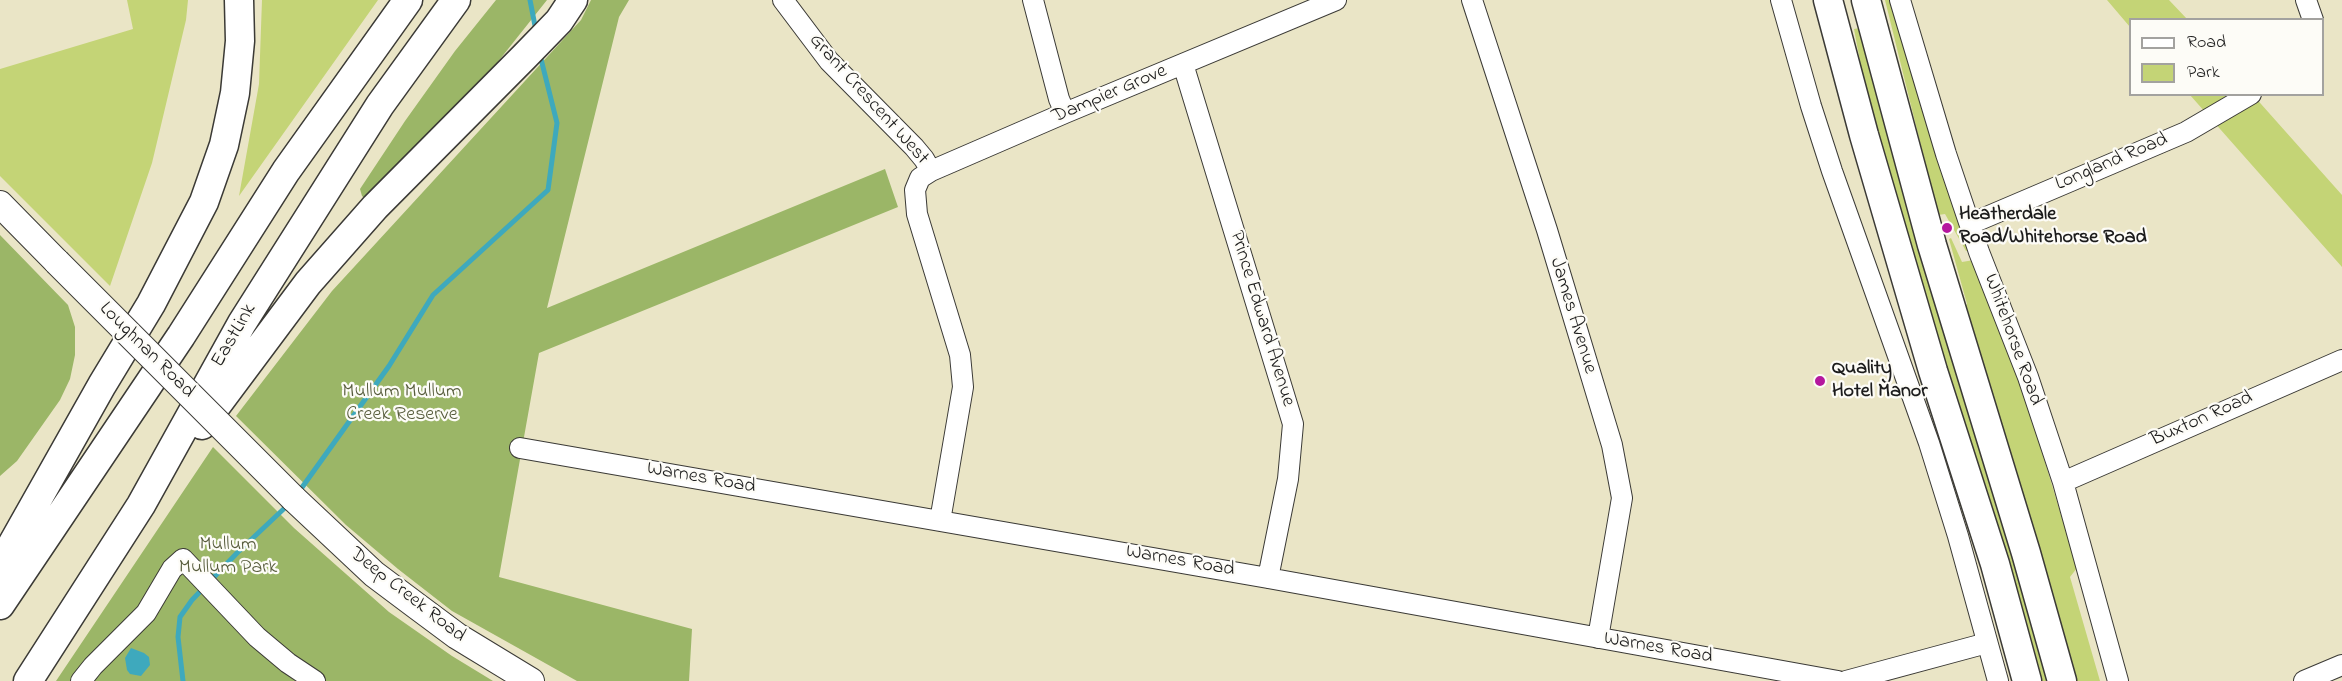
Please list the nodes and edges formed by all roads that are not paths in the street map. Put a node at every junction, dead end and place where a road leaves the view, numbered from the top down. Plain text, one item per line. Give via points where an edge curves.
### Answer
1 (239, 0) edge
2 (408, 0) edge
3 (456, 0) edge
4 (573, 0) edge
5 (783, 0) edge
6 (1034, 0) edge
7 (1336, 0) edge
8 (1472, 0) edge
9 (1781, 0) edge
10 (1828, 0) edge
11 (1866, 0) edge
12 (1900, 0) edge
13 (2306, 0) edge
14 (1293, 9) edge
15 (2312, 18) edge
16 (1183, 64) junction
17 (2248, 96) edge
18 (1065, 113) junction
19 (931, 171) junction
20 (0, 204) edge
21 (1970, 224) junction
22 (2342, 360) edge
23 (1933, 371) junction
24 (1907, 381) junction
25 (520, 448) dead end
26 (2063, 482) junction
27 (293, 498) joint
28 (141, 505) junction
29 (940, 521) junction
30 (0, 566) edge
31 (1268, 578) junction
32 (0, 605) edge
33 (1598, 638) junction
34 (1988, 643) junction
35 (2342, 665) edge
36 (28, 681) edge
37 (81, 681) edge
38 (315, 681) edge
39 (531, 681) edge
40 (1838, 681) edge
41 (1846, 681) edge
42 (1998, 681) edge
43 (2027, 681) edge
44 (2062, 681) edge
45 (2118, 681) edge
46 (2304, 681) edge

1 - 30 highway via 235,93 224,145 204,202 151,304
2 - 32 highway via 286,171
3 - 28 highway, EastLink via 380,105 242,324
4 - 28 highway via 559,21 375,207 308,283
5 - 19 street, Grant Crescent West via 829,61 914,147
6 - 18 street
7 - 14 street, Dampier Grove
8 - 33 street, James Avenue via 1614,456 1622,498
9 - 24 street via 1814,117
10 - 23 highway
11 - 44 highway via 1932,245
12 - 21 street, Whitehorse Road
13 - 15 street
14 - 16 street, Dampier Grove
16 - 18 street, Dampier Grove
16 - 31 street, Prince Edward Avenue via 1293,424 1288,479
17 - 21 street, Longland Road via 2186,132
18 - 19 street, Dampier Grove
19 - 29 street via 920,178 915,190 917,214 960,355 963,387
20 - 27 main road, Loughnan Road, bridge
21 - 26 street, Whitehorse Road
22 - 26 street, Buxton Road
23 - 24 street
23 - 43 highway via 1995,564
24 - 34 street
25 - 29 street, Warnes Road
26 - 45 street, Whitehorse Road
27 - 39 main road, Deep Creek Road via 374,574 457,636
28 - 36 highway, EastLink
29 - 31 street, Warnes Road
31 - 33 street, Warnes Road
33 - 40 street, Warnes Road
34 - 41 street
34 - 42 street
35 - 46 street
37 - 38 street via 146,613 172,569 183,559 257,637

